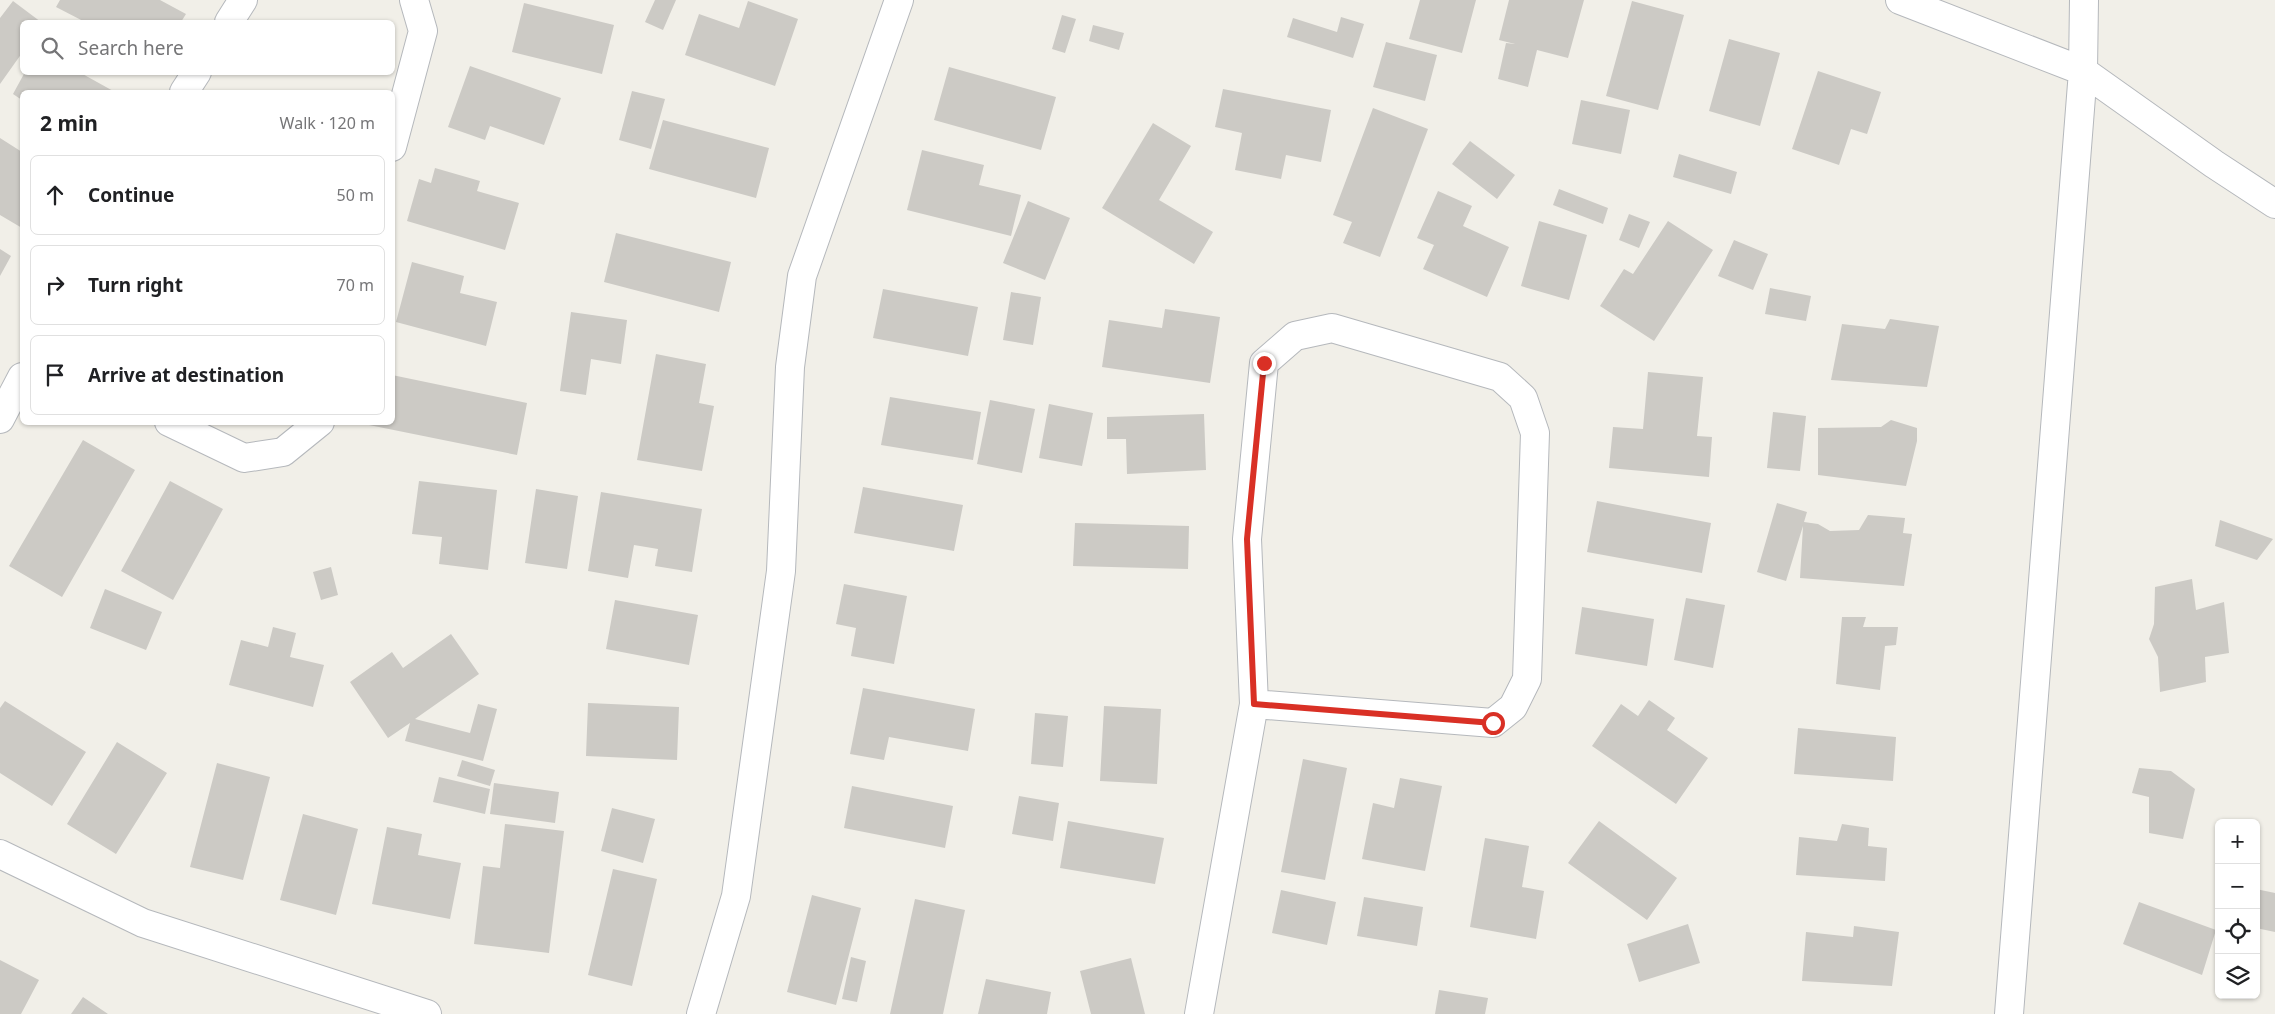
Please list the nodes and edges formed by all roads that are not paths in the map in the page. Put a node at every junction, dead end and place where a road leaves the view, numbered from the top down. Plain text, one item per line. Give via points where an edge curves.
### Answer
1 (243, 0) edge
2 (414, 0) edge
3 (899, 0) edge
4 (1900, 0) edge
5 (2084, 0) edge
6 (230, 20) edge
7 (2083, 71) junction
8 (194, 75) edge
9 (185, 90) edge
10 (395, 136) edge
11 (2275, 204) edge
12 (20, 381) edge
13 (0, 419) edge
14 (175, 425) edge
15 (316, 425) edge
16 (1254, 704) junction
17 (0, 854) edge
18 (414, 1012) edge
19 (702, 1014) edge
20 (1199, 1014) edge
21 (2009, 1014) edge

1 - 6 street
2 - 10 street via 423,31
3 - 19 street via 802,276 790,366 781,571 736,896
4 - 7 street
5 - 7 street
7 - 11 street
7 - 21 street
8 - 9 street
12 - 13 street
14 - 15 street via 244,458 283,452
16 - 16 street via 1247,539 1264,363 1295,336 1332,328 1500,377 1523,398 1535,433 1527,679 1513,707 1493,723
16 - 20 street
17 - 18 street via 143,923

